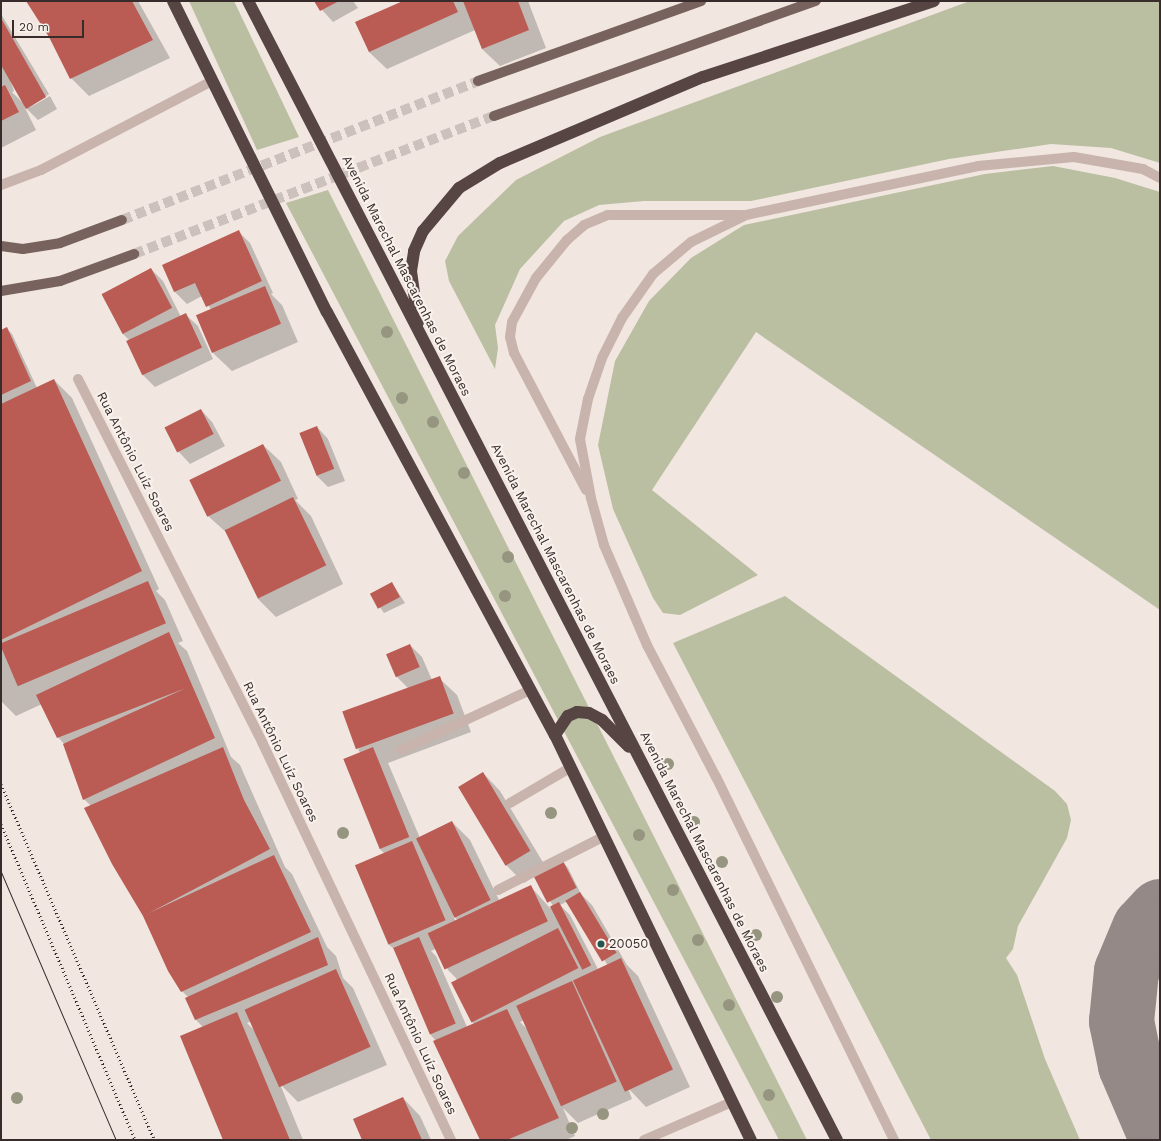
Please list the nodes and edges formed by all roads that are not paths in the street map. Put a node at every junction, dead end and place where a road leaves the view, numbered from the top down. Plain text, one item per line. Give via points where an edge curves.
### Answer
1 (172, 1) edge
2 (248, 1) edge
3 (701, 1) edge
4 (816, 1) edge
5 (934, 1) edge
6 (212, 82) junction
7 (478, 82) tunnel mouth
8 (494, 116) tunnel mouth
9 (1160, 178) edge
10 (1, 185) edge
11 (746, 215) junction
12 (122, 220) tunnel mouth
13 (1, 246) edge
14 (134, 254) tunnel mouth
15 (1, 291) edge
16 (419, 333) junction
17 (78, 379) dead end
18 (591, 498) junction
19 (530, 690) junction
20 (554, 735) junction
21 (401, 750) dead end
22 (641, 761) junction
23 (570, 768) junction
24 (510, 803) dead end
25 (603, 837) junction
26 (498, 890) dead end
27 (732, 1102) junction
28 (451, 1140) edge
29 (644, 1140) edge
30 (751, 1140) edge
31 (837, 1140) edge
32 (894, 1140) edge

1 - 6 highway
2 - 16 highway, Avenida Marechal Mascarenhas de Moraes
3 - 7 main road
4 - 8 main road
5 - 16 highway via 703,77 500,163 459,188 424,231 414,251 411,271
6 - 10 street via 41,170
6 - 19 highway via 327,312
9 - 11 street via 1143,170 1074,157 978,166
11 - 18 street via 691,242 653,274 622,318 602,358 588,399 580,439
11 - 18 street via 608,215 584,225 567,240 536,278 512,322 510,337 514,353
12 - 13 main road via 60,243 22,249
14 - 15 main road via 60,281
16 - 22 highway, Avenida Marechal Mascarenhas de Moraes
17 - 28 street, Rua Antônio Luíz Soares via 262,742
18 - 32 street via 604,545 647,645 716,777
19 - 20 highway
19 - 21 street
20 - 22 highway via 568,716 577,712 589,713 602,720
20 - 23 highway
22 - 31 highway, Avenida Marechal Mascarenhas de Moraes
23 - 24 street
23 - 25 highway
25 - 26 street
25 - 27 highway
27 - 29 street
27 - 30 highway

